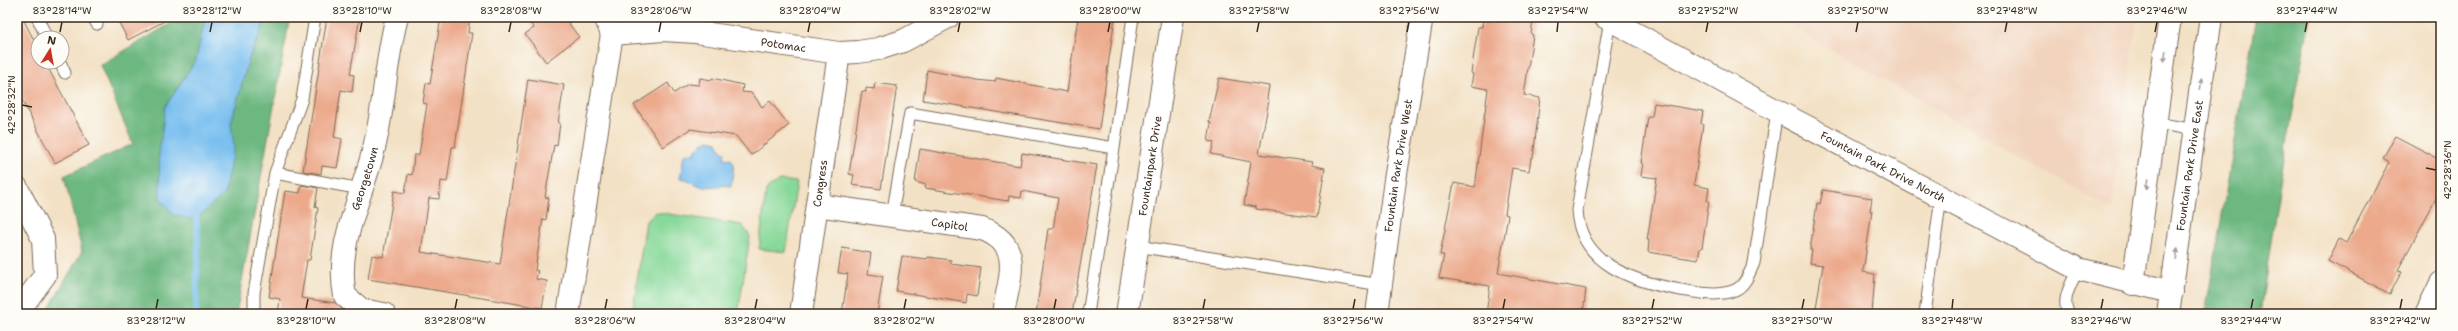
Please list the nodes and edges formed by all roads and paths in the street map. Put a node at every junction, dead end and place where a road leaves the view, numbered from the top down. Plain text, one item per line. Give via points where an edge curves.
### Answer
1 (37, 17) edge
2 (315, 17) edge
3 (397, 17) edge
4 (948, 17) edge
5 (1133, 17) edge
6 (1174, 17) edge
7 (1422, 17) edge
8 (2170, 17) edge
9 (2211, 17) edge
10 (1608, 18) edge
11 (664, 23) edge
12 (608, 25) edge
13 (44, 30) edge
14 (839, 53) junction
15 (64, 70) edge
16 (65, 73) dead end
17 (1777, 111) junction
18 (2156, 123) junction
19 (2195, 130) junction
20 (1114, 148) junction
21 (275, 173) junction
22 (361, 189) junction
23 (1941, 197) junction
24 (20, 199) edge
25 (817, 204) junction
26 (892, 216) junction
27 (1137, 246) junction
28 (2078, 269) junction
29 (2441, 283) edge
30 (2133, 284) junction
31 (1381, 285) junction
32 (2172, 292) junction
33 (17, 305) edge
34 (254, 314) edge
35 (384, 314) edge
36 (568, 314) edge
37 (801, 314) edge
38 (1003, 314) edge
39 (1088, 314) edge
40 (1127, 314) edge
41 (1377, 314) edge
42 (1925, 314) edge
43 (2069, 314) edge
44 (2168, 314) edge
45 (2426, 314) edge

1 - 13 lane
2 - 21 lane via 302,99
3 - 22 street, Georgetown via 373,152
4 - 14 street, Potomac via 903,41 878,49
5 - 20 lane
6 - 27 street, Fountainpark Drive
7 - 31 street, Fountain Park Drive West
8 -> 18 street
19 -> 9 street, Fountain Park Drive East
10 - 17 street, Fountain Park Drive North
10 - 17 lane via 1578,210 1578,226 1583,238 1605,263 1628,277 1652,285 1705,294 1736,290 1748,277 1754,263
11 - 12 street, Potomac
11 - 14 street, Potomac via 696,32
12 - 36 street, Potomac
14 - 25 street, Congress
15 - 16 lane
17 - 23 street, Fountain Park Drive North
18 - 19 lane
18 -> 30 street
32 -> 19 street, Fountain Park Drive East
20 - 26 lane via 910,113
20 - 39 lane
21 - 22 lane
21 - 34 lane via 254,292
22 - 35 street, Georgetown via 341,268 342,282 345,296 354,305 362,310
23 - 28 street, Fountain Park Drive North
23 - 42 lane
24 - 33 street via 43,239 45,274 26,301
25 - 26 street, Capitol
25 - 37 street, Congress
26 - 38 street, Capitol via 982,228 995,234 1011,253
27 - 31 lane
27 - 40 street, Fountainpark Drive
28 - 30 street, Fountain Park Drive North
28 - 43 lane via 2066,298 2066,309
29 - 45 street
30 - 32 street, Fountain Park Drive North
31 - 41 street, Fountain Park Drive West
32 - 44 street, Fountain Park Drive East

